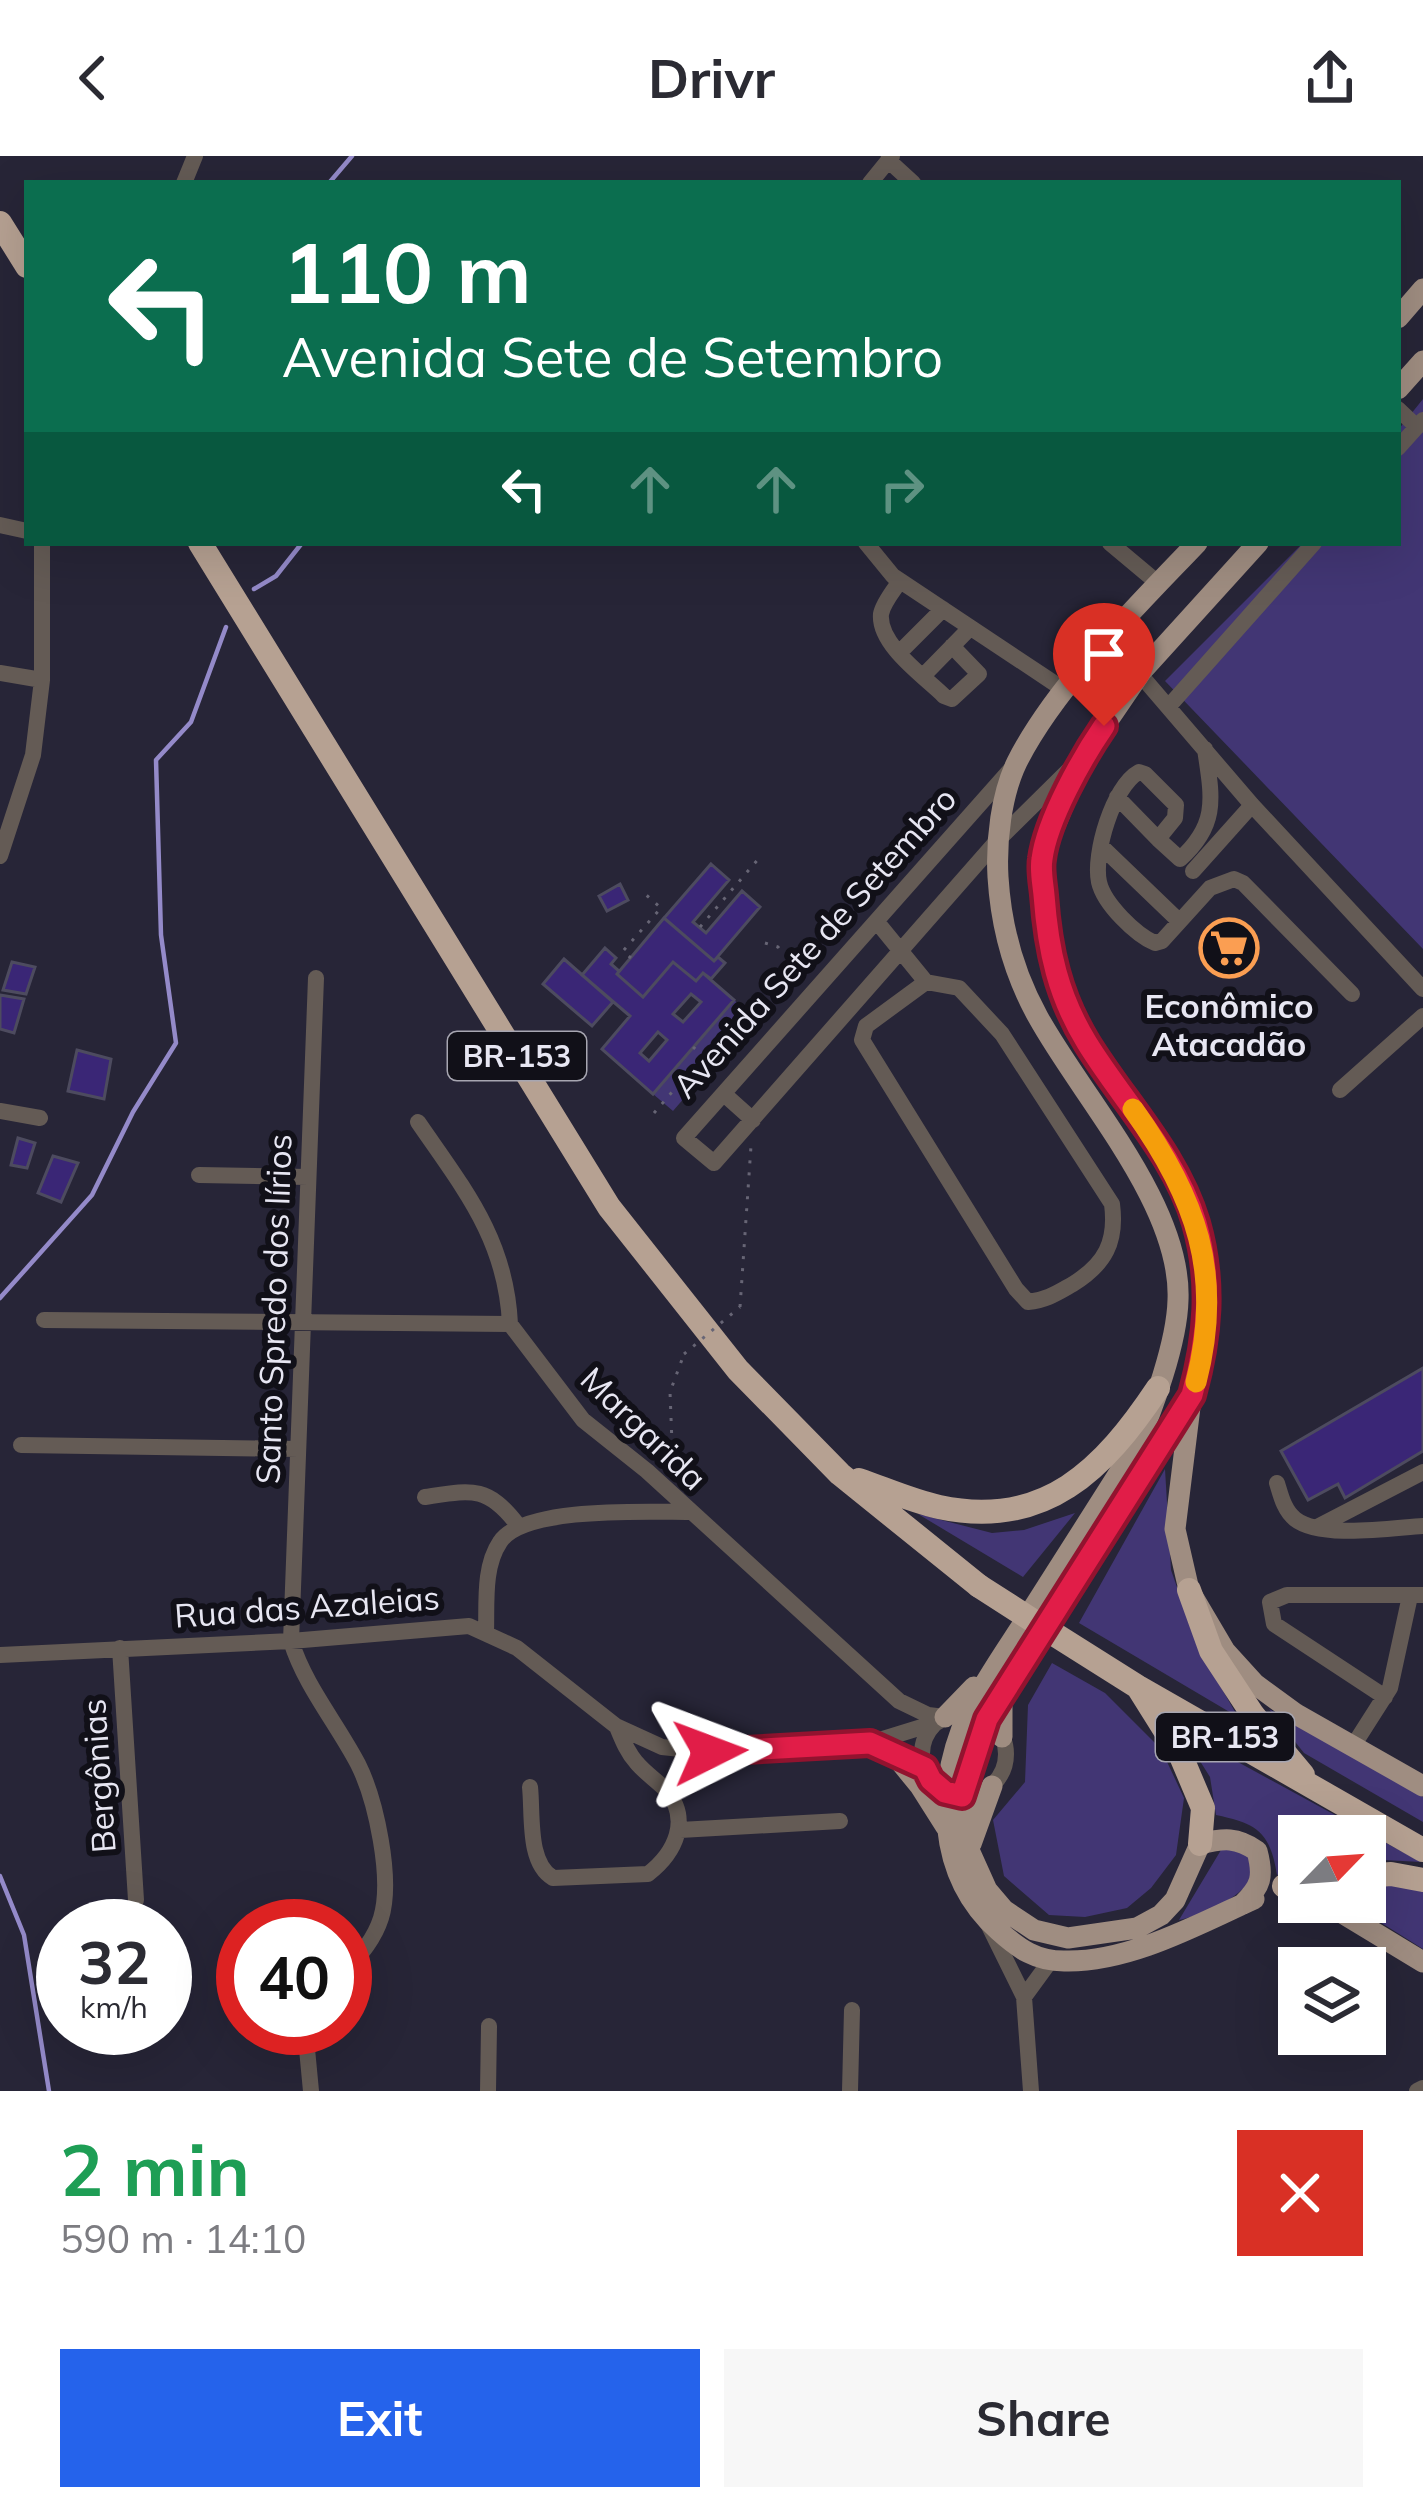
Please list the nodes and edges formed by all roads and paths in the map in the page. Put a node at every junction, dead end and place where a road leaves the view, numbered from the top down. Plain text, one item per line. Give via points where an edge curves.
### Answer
1 (890, 158) edge
2 (911, 180) edge
3 (0, 223) edge
4 (24, 261) edge
5 (1423, 289) edge
6 (1401, 314) edge
7 (1423, 361) edge
8 (1401, 386) edge
9 (42, 546) edge
10 (202, 546) edge
11 (867, 546) edge
12 (1114, 546) edge
13 (1255, 546) edge
14 (1311, 546) edge
15 (1183, 548) edge
16 (900, 581) junction
17 (1159, 584) junction
18 (943, 609) junction
19 (970, 628) junction
20 (1108, 637) junction
21 (952, 646) junction
22 (900, 652) junction
23 (1141, 672) junction
24 (0, 673) edge
25 (924, 675) junction
26 (42, 680) junction
27 (1066, 691) junction
28 (1170, 705) junction
29 (1205, 749) junction
30 (1085, 754) junction
31 (1016, 764) junction
32 (1117, 797) junction
33 (1252, 805) junction
34 (1158, 839) junction
35 (996, 842) junction
36 (1102, 847) junction
37 (0, 856) edge
38 (760, 857) dead end
39 (1187, 866) junction
40 (1210, 888) junction
41 (646, 894) dead end
42 (1179, 921) junction
43 (877, 922) junction
44 (700, 928) dead end
45 (765, 943) dead end
46 (902, 950) junction
47 (784, 955) dead end
48 (631, 958) dead end
49 (316, 978) dead end
50 (926, 982) junction
51 (1423, 989) edge
52 (1352, 994) dead end
53 (748, 1004) dead end
54 (1423, 1016) edge
55 (693, 1047) dead end
56 (703, 1056) junction
57 (729, 1089) junction
58 (1340, 1090) dead end
59 (0, 1111) edge
60 (654, 1113) dead end
61 (40, 1118) dead end
62 (753, 1120) junction
63 (418, 1122) dead end
64 (200, 1175) dead end
65 (308, 1177) junction
66 (44, 1320) dead end
67 (303, 1324) junction
68 (511, 1324) junction
69 (1158, 1388) junction
70 (1192, 1395) junction
71 (21, 1445) dead end
72 (298, 1449) junction
73 (1423, 1472) edge
74 (840, 1474) junction
75 (1277, 1483) dead end
76 (669, 1491) junction
77 (425, 1497) dead end
78 (688, 1512) junction
79 (517, 1525) junction
80 (1423, 1526) edge
81 (1317, 1528) junction
82 (1190, 1590) junction
83 (1416, 1596) edge
84 (486, 1633) junction
85 (291, 1641) junction
86 (120, 1648) junction
87 (0, 1655) edge
88 (993, 1671) junction
89 (1138, 1687) junction
90 (1385, 1697) junction
91 (942, 1719) junction
92 (986, 1723) junction
93 (616, 1726) junction
94 (870, 1743) junction
95 (1353, 1746) junction
96 (894, 1754) junction
97 (925, 1768) junction
98 (530, 1786) dead end
99 (992, 1786) junction
100 (1312, 1786) junction
101 (1423, 1786) edge
102 (954, 1794) junction
103 (841, 1821) dead end
104 (680, 1830) junction
105 (948, 1831) junction
106 (1415, 1843) edge
107 (1200, 1844) junction
108 (969, 1850) junction
109 (1386, 1874) edge
110 (1423, 1880) edge
111 (1278, 1892) edge
112 (136, 1899) edge
113 (1243, 1904) junction
114 (987, 1920) junction
115 (1359, 1923) edge
116 (372, 1938) edge
117 (1051, 1960) junction
118 (1423, 1962) edge
119 (1024, 1997) junction
120 (852, 2010) dead end
121 (489, 2026) dead end
122 (308, 2055) edge
123 (311, 2091) edge
124 (488, 2091) edge
125 (850, 2091) edge
126 (1031, 2091) edge

1 - 2 street
3 - 4 highway
5 - 6 main road
7 - 8 main road
9 - 26 street
10 - 74 highway, BR-153 via 609,1207 738,1370
11 - 16 street
12 - 17 street
13 - 23 main road, Avenida Sete de Setembro
14 - 28 street
15 - 17 main road, Avenida Sete de Setembro
16 - 18 street
16 - 22 street via 881,611
17 - 20 main road, Avenida Sete de Setembro
18 - 19 street
18 - 22 street
19 - 21 street
19 - 27 street
20 - 23 street
20 - 27 main road, Avenida Sete de Setembro
21 - 25 street
21 - 25 street via 978,669 977,680 952,699
22 - 25 street
23 - 28 street
23 - 30 main road, Avenida Sete de Setembro
24 - 26 street
26 - 37 street via 33,755
27 - 31 main road, Avenida Sete de Setembro
28 - 29 street
29 - 33 street
29 - 39 street via 1210,817
30 - 35 street, Avenida Sete de Setembro
30 - 70 main road, Avenida Sete de Setembro via 1042,859 1048,946 1060,993 1169,1162 1196,1222 1210,1296
31 - 35 main road, Avenida Sete de Setembro
31 - 43 street, Avenida Sete de Setembro
32 - 34 street
32 - 34 street via 1138,772 1176,806
32 - 36 street
33 - 39 street
33 - 51 street
34 - 39 street
35 - 46 street, Avenida Sete de Setembro
35 - 69 main road, Avenida Sete de Setembro via 1008,949 1036,1014 1139,1175 1167,1234 1178,1299
36 - 42 street
36 - 42 street via 1100,885 1145,939 1155,944
38 - 44 path
39 - 40 street
40 - 42 street
40 - 52 street via 1243,883
41 - 48 path via 661,908 623,951
43 - 46 street
43 - 57 street, Avenida Sete de Setembro
45 - 47 path
46 - 50 street
46 - 62 street, Avenida Sete de Setembro
49 - 65 street, Santo Spredo dos lírios
50 - 50 street via 959,988 1002,1034 1112,1204 1111,1246 1095,1270 1046,1300 1028,1302 1016,1289 862,1040 866,1026
53 - 56 path
54 - 58 street
55 - 56 path
56 - 57 path
56 - 60 path
57 - 62 street
57 - 62 street, Avenida Sete de Setembro via 684,1138 714,1163
59 - 61 street
62 - 76 path, bridge via 740,1307 684,1354 670,1392
63 - 68 street via 502,1261
64 - 65 street
65 - 67 street, Santo Spredo dos lírios
66 - 67 street
67 - 68 street
67 - 72 street, Santo Spredo dos lírios
68 - 76 street, Margarida via 583,1420
69 - 74 highway via 1095,1469 1068,1490 1020,1508 939,1507
69 - 88 main road, Avenida Sete de Setembro via 1135,1448
70 - 82 main road, Avenida Sete de Setembro via 1175,1529
70 - 92 main road, Avenida Sete de Setembro
71 - 72 street
72 - 85 street, Santo Spredo dos lírios
73 - 81 street
74 - 89 highway, BR-153, bridge via 979,1586
75 - 81 street via 1296,1521
76 - 78 street, Margarida
77 - 79 street via 487,1494
78 - 79 street
78 - 91 street, Margarida via 899,1701
79 - 84 street via 493,1556
80 - 81 street
82 - 95 main road, Avenida Sete de Setembro via 1255,1684
82 - 100 highway via 1211,1652
83 - 90 street
83 - 90 street via 1287,1594 1270,1602 1274,1624
84 - 85 street, Rua das Azaleias via 445,1625
84 - 93 street, Rua das Azaleias
85 - 86 street, Rua das Azaleias
85 - 116 street via 369,1789 386,1891
86 - 87 street, Rua das Azaleias
86 - 112 street, Bergônias
88 - 91 main road
88 - 92 main road, Avenida Sete de Setembro
89 - 100 highway, BR-153
89 - 107 highway via 1203,1808
90 - 95 street
91 - 92 street, Rua das Azaleias
91 - 94 street, Rua das Azaleias
91 - 97 street via 922,1746
92 - 99 street via 1006,1760
92 - 102 main road, Avenida Sete de Setembro
93 - 94 street, Rua das Azaleias via 686,1751
93 - 104 street via 638,1765 671,1797
94 - 96 street, Rua das Azaleias
95 - 101 main road, Avenida Sete de Setembro
96 - 97 street, Rua das Azaleias
96 - 105 main road
97 - 102 street
98 - 104 street via 537,1861 554,1878 648,1874 673,1850
99 - 102 street
99 - 108 main road
100 - 106 highway, BR-153
102 - 105 main road, Avenida Sete de Setembro
102 - 108 main road, Avenida Sete de Setembro
103 - 104 street
105 - 114 main road, Avenida Sete de Setembro via 958,1877
107 - 108 main road, Avenida Sete de Setembro via 1162,1915 1137,1928 1068,1938 1034,1930 1004,1910
107 - 113 main road via 1242,1840 1257,1851 1260,1887
109 - 110 highway
111 - 113 main road
113 - 117 main road via 1132,1949
114 - 117 main road, Avenida Sete de Setembro via 1031,1957
114 - 119 street
115 - 118 main road
117 - 119 street
119 - 126 street
120 - 125 street
121 - 124 street
122 - 123 street

